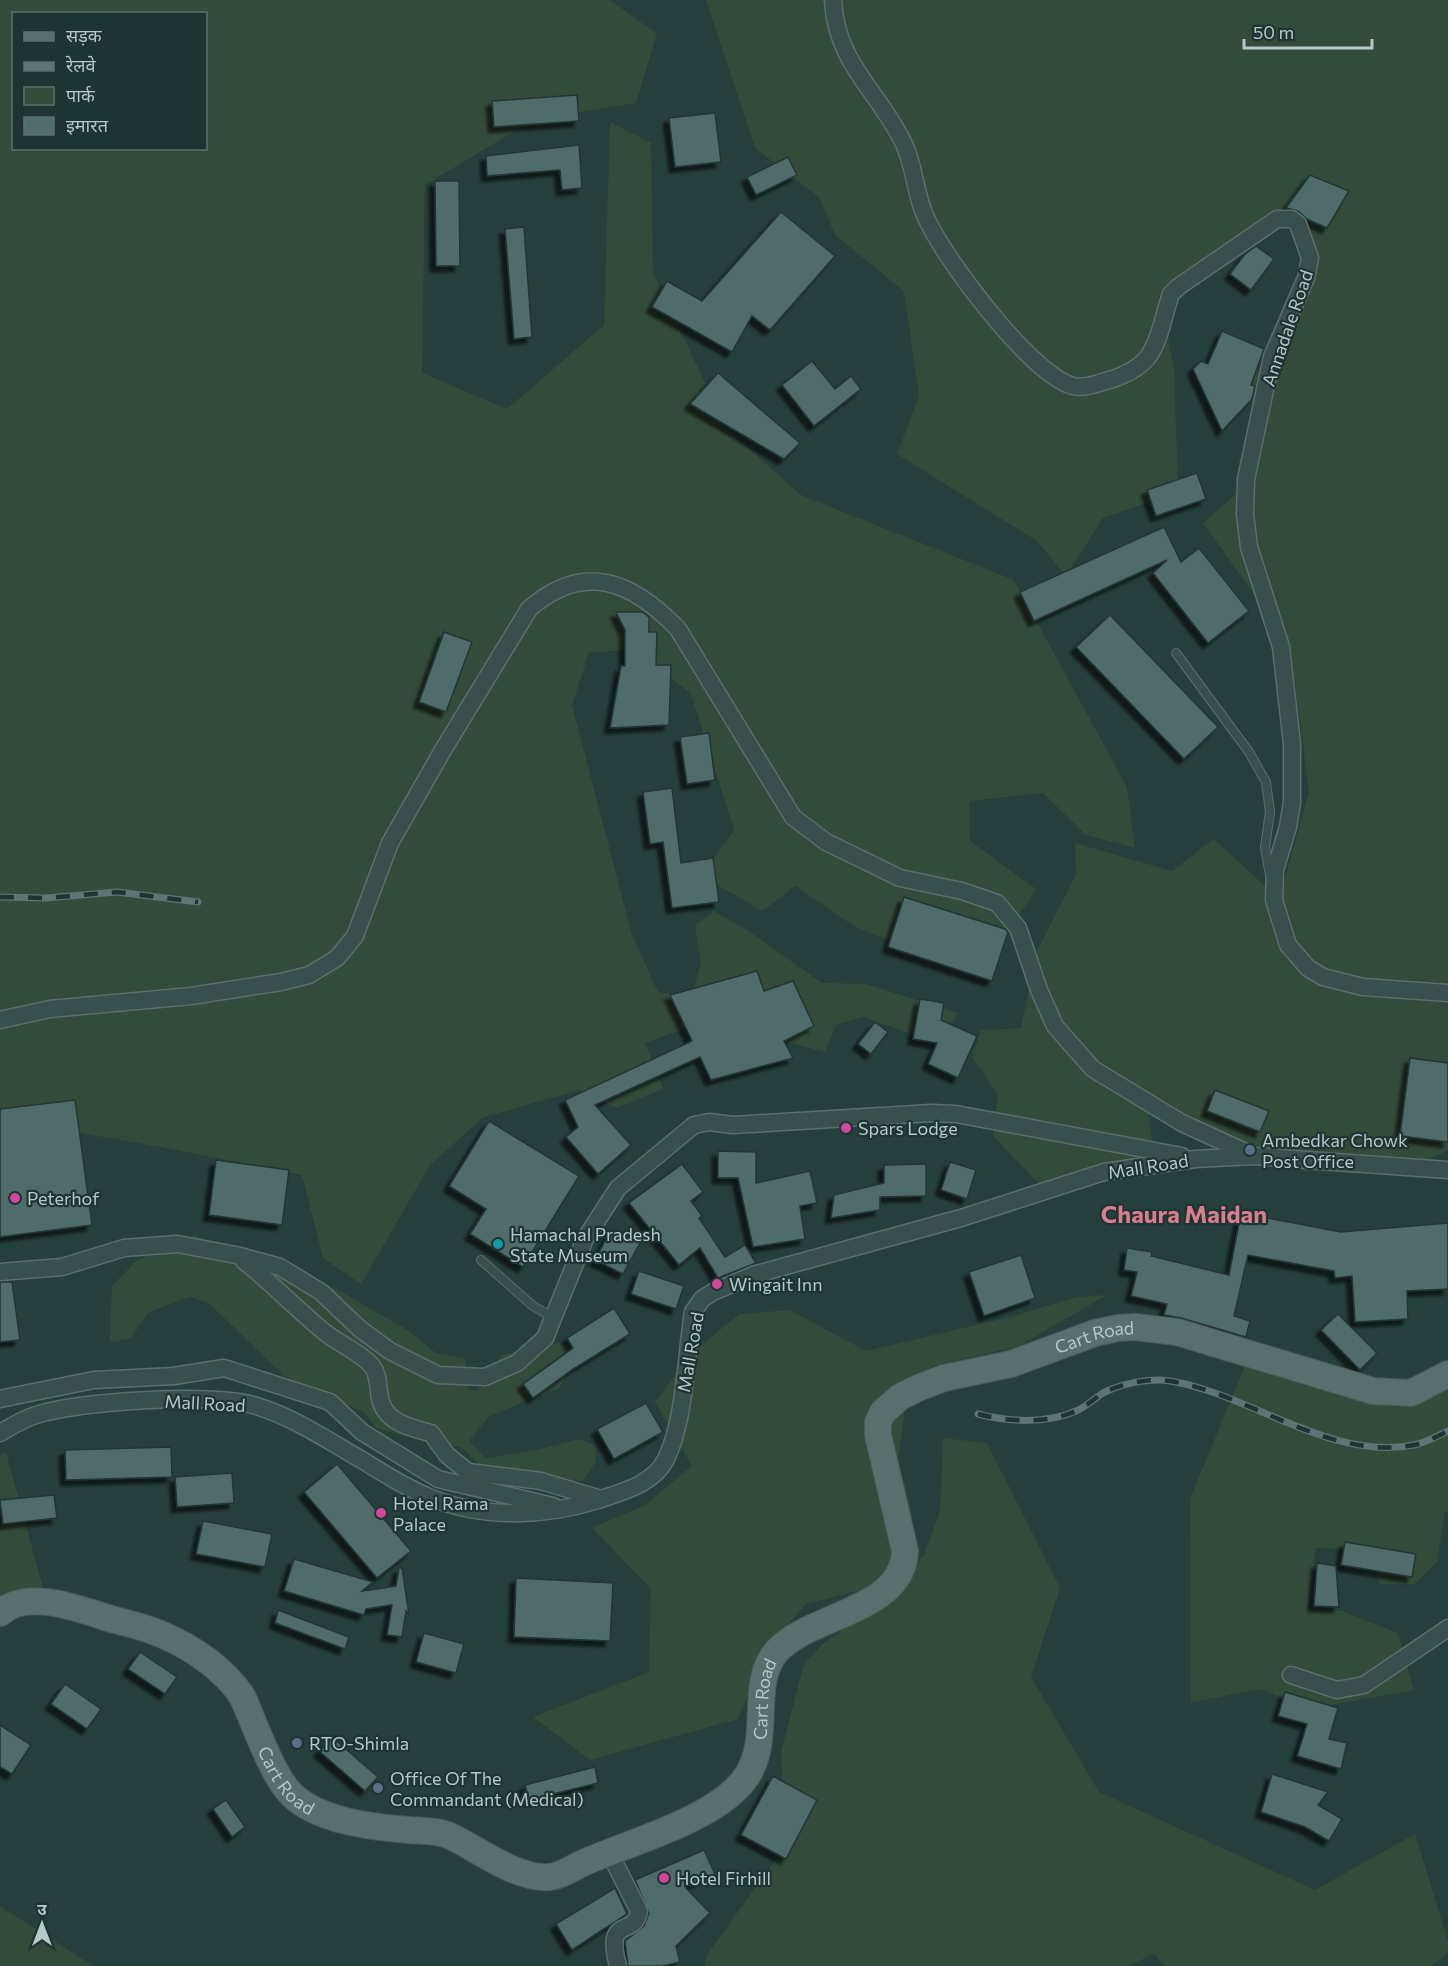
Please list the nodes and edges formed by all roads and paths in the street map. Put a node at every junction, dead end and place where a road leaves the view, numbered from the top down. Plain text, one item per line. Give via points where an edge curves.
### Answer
1 (833, 0) edge
2 (1176, 653) dead end
3 (1272, 884) junction
4 (1448, 993) edge
5 (0, 1020) edge
6 (1254, 1156) junction
7 (1195, 1159) junction
8 (1448, 1170) edge
9 (236, 1255) junction
10 (481, 1260) dead end
11 (0, 1272) edge
12 (554, 1318) junction
13 (1448, 1374) edge
14 (0, 1399) edge
15 (0, 1433) edge
16 (601, 1499) junction
17 (566, 1510) junction
18 (0, 1613) edge
19 (1448, 1628) edge
20 (1291, 1675) dead end
21 (609, 1852) junction
22 (618, 1966) edge

1 - 3 street, Annadale Road via 834,26 854,68 904,145 924,214 948,258 988,309 1053,376 1074,386 1093,385 1130,373 1150,355 1178,287 1277,219 1292,219 1298,224 1309,251 1309,265 1272,357 1246,480 1249,547 1278,631 1292,744 1292,802
2 - 3 lane via 1249,752 1266,782 1270,812 1264,847
3 - 4 street, Annadale Road via 1288,945 1308,968 1323,977 1363,987
5 - 6 street via 50,1009 191,996 281,982 309,975 337,958 355,936 390,843 529,609 546,595 567,586 609,582 630,589 678,629 782,803 801,824 826,842 900,878 997,903 1018,928 1056,1026 1093,1070 1182,1123
6 - 7 street, Mall Road
6 - 8 street, Mall Road
7 - 12 street via 956,1113 733,1125 698,1123 618,1188 585,1239
7 - 16 street, Mall Road via 1104,1172 961,1218 753,1275 713,1292 693,1312 681,1401 666,1459 648,1479
9 - 11 street via 177,1244 124,1248 62,1268
9 - 12 street via 280,1267 321,1292 390,1351 438,1375 485,1377 518,1363 545,1338
9 - 16 street via 326,1333 371,1366 378,1378 379,1400 386,1415 409,1428 431,1433 447,1455 468,1472 541,1481
10 - 12 lane via 533,1306
13 - 21 main road, Cart Road via 1411,1393 1373,1391 1177,1332 1136,1327 1095,1333 1011,1364 944,1378 900,1397 883,1412 878,1435 906,1551 901,1572 873,1599 804,1632 777,1651 765,1675 757,1755 735,1791 711,1809
14 - 17 street via 94,1380 174,1376 224,1368 330,1402 362,1432 438,1479
15 - 17 street, Mall Road via 20,1421 64,1408 172,1400 232,1402 279,1415 447,1504 522,1513
16 - 17 street, Mall Road
18 - 21 main road, Cart Road via 10,1606 27,1603 59,1605 163,1634 198,1654 242,1696 288,1790 334,1818 375,1827 446,1834 521,1872 542,1877 560,1875
19 - 20 street via 1364,1685 1337,1690
21 - 22 street via 639,1911 636,1920 613,1940

